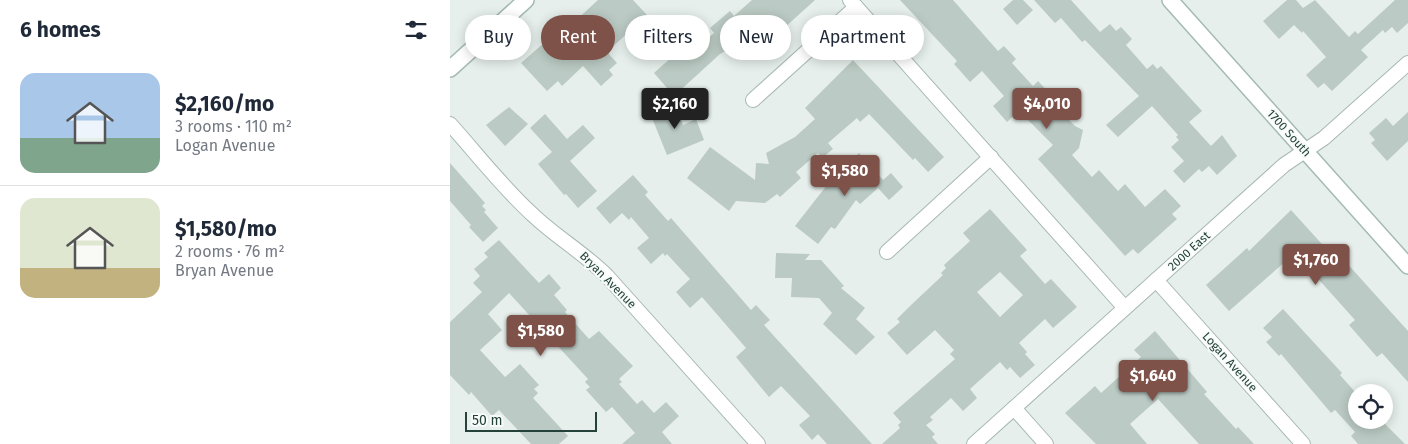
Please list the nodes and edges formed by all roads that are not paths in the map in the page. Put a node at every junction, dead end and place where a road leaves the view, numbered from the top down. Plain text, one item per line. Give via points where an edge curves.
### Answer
1 (526, 0) edge
2 (1170, 0) edge
3 (853, 3) edge
4 (1408, 63) edge
5 (450, 69) edge
6 (753, 100) dead end
7 (450, 124) edge
8 (1304, 150) junction
9 (991, 157) junction
10 (887, 252) dead end
11 (1408, 266) edge
12 (1156, 280) junction
13 (1126, 308) junction
14 (1014, 408) junction
15 (758, 444) edge
16 (974, 444) edge
17 (1046, 444) edge
18 (1303, 444) edge

1 - 5 street
2 - 8 street, 1700 South
3 - 6 street
3 - 9 street
4 - 8 street, 2000 East via 1324,138
7 - 15 street, Bryan Avenue via 531,214 582,252 607,276
8 - 11 street, 1700 South
8 - 12 street, 2000 East
9 - 10 street
9 - 13 street
12 - 13 street, 2000 East
12 - 18 street, Logan Avenue
13 - 14 street, 2000 East
14 - 16 street, 2000 East
14 - 17 street

